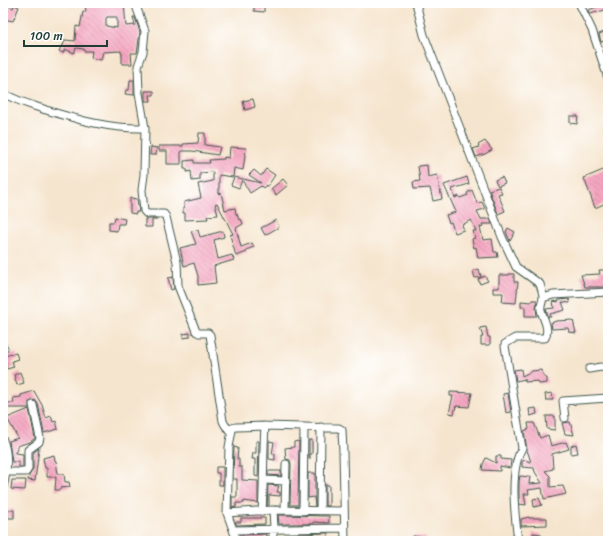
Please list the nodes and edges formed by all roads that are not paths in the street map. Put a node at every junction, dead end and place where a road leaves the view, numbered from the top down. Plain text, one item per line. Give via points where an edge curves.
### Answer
1 (135, 3) edge
2 (416, 3) edge
3 (579, 3) edge
4 (608, 74) edge
5 (3, 93) edge
6 (145, 128) junction
7 (608, 292) edge
8 (543, 298) junction
9 (589, 369) dead end
10 (608, 369) edge
11 (608, 398) edge
12 (33, 405) dead end
13 (565, 418) dead end
14 (265, 426) junction
15 (304, 427) junction
16 (321, 427) junction
17 (232, 432) junction
18 (3, 440) edge
19 (286, 464) dead end
20 (6, 472) junction
21 (264, 480) junction
22 (286, 481) junction
23 (3, 487) edge
24 (272, 510) junction
25 (285, 510) junction
26 (303, 511) junction
27 (320, 511) junction
28 (344, 511) junction
29 (262, 512) junction
30 (228, 513) junction
31 (274, 528) junction
32 (344, 528) junction
33 (234, 530) junction
34 (237, 541) edge
35 (272, 541) edge
36 (345, 541) edge
37 (518, 541) edge

1 - 6 street via 145,31 143,52 138,66 139,93
2 - 8 street via 424,35 502,237 516,267 540,284
3 - 4 street
5 - 6 street via 35,106 93,123 116,128
6 - 17 street via 142,190 144,211 147,214 164,214 166,217 177,262 179,288 196,331 210,335 223,421
7 - 8 street
8 - 37 street via 541,310 546,326 544,338 515,338 505,344 522,448 516,461 515,477
9 - 10 street
11 - 13 street via 563,402
12 - 20 street via 39,442 28,450 27,471
14 - 15 street
14 - 17 street via 236,427 232,428
14 - 21 street
15 - 16 street
15 - 26 street
16 - 27 street
16 - 28 street via 339,428 342,432
17 - 30 street via 229,447
18 - 20 street via 6,448
19 - 22 street
20 - 23 street
21 - 22 street
21 - 29 street
22 - 25 street
24 - 25 street
24 - 29 street
24 - 31 street
25 - 26 street
26 - 27 street
27 - 28 street
28 - 32 street
29 - 30 street
30 - 33 street
31 - 32 street
31 - 33 street
31 - 35 street
32 - 36 street
33 - 34 street

